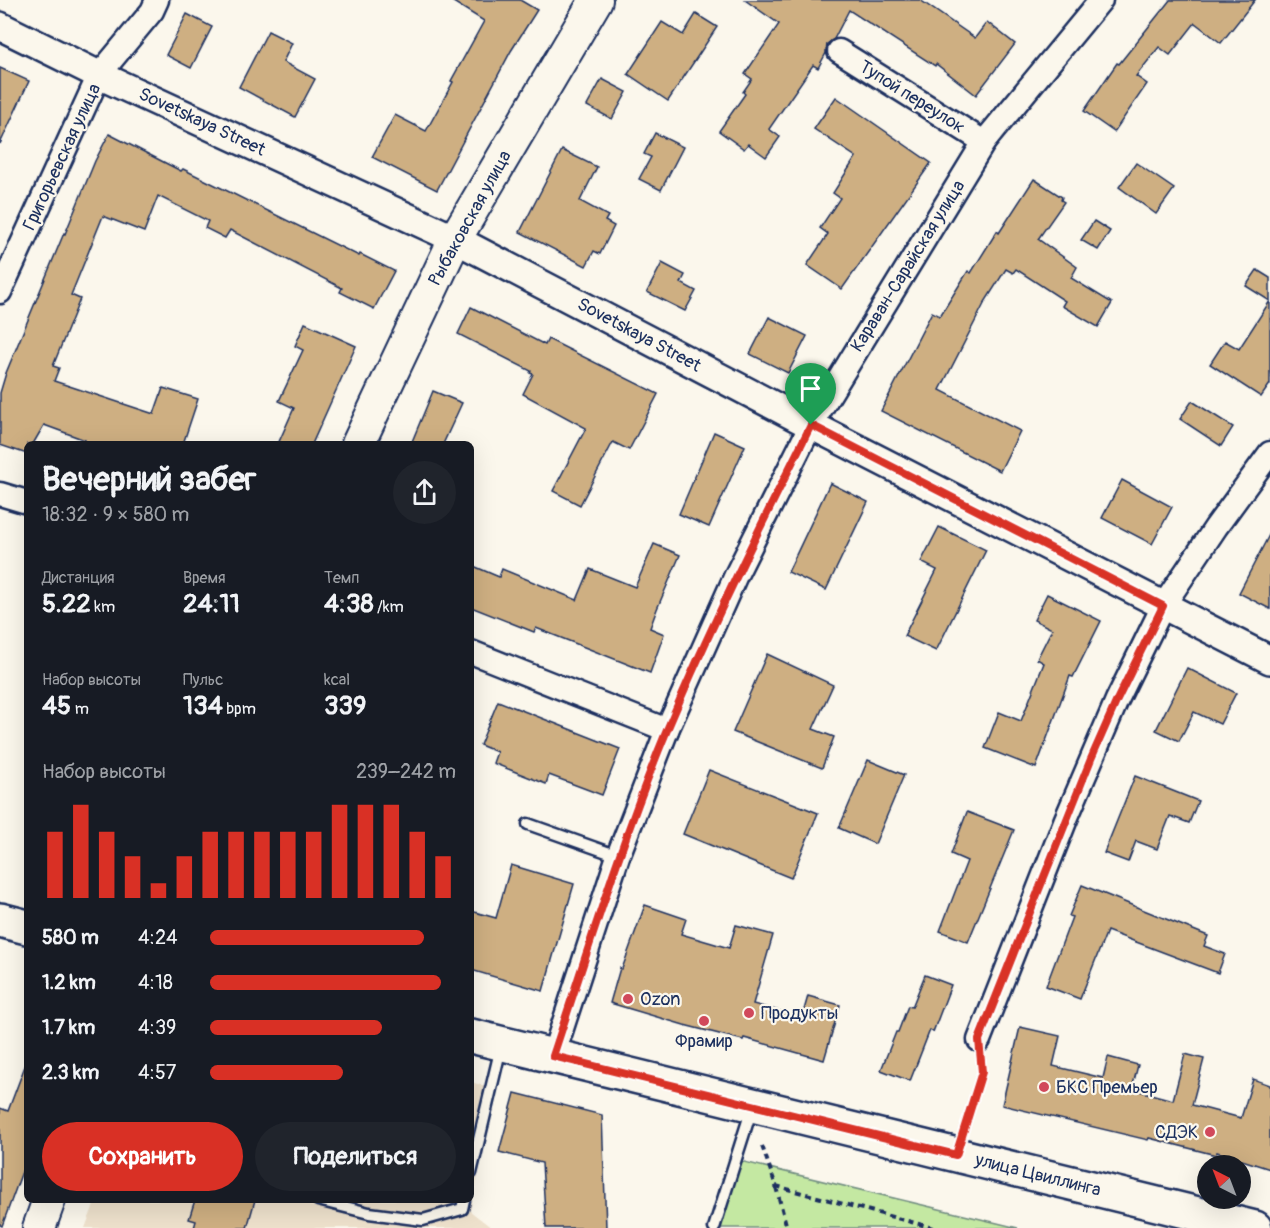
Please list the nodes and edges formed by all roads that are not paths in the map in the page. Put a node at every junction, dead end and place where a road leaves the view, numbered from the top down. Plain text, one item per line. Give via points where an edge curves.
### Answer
1 (157, 0) edge
2 (1101, 0) edge
3 (591, 2) edge
4 (0, 26) edge
5 (839, 51) dead end
6 (99, 75) junction
7 (984, 142) junction
8 (455, 239) junction
9 (0, 292) edge
10 (811, 425) junction
11 (359, 441) edge
12 (1270, 453) edge
13 (0, 494) edge
14 (24, 501) edge
15 (1163, 606) junction
16 (474, 653) edge
17 (1270, 660) edge
18 (667, 730) junction
19 (528, 824) dead end
20 (618, 856) junction
21 (0, 920) edge
22 (24, 926) edge
23 (486, 1040) edge
24 (979, 1040) road end
25 (553, 1056) junction
26 (753, 1104) junction
27 (474, 1146) edge
28 (48, 1203) edge
29 (330, 1203) edge
30 (464, 1203) edge
31 (39, 1228) edge
32 (714, 1228) edge
33 (1255, 1228) edge

1 - 6 street, Григорьевская улица
2 - 7 street, Караван-Сарайская улица
3 - 8 main road, Рыбаковская улица
4 - 6 street, Sovetskaya Street
5 - 7 street, Тупой переулок
6 - 8 street, Sovetskaya Street
6 - 9 street, Григорьевская улица
7 - 10 street, Караван-Сарайская улица
8 - 10 street, Sovetskaya Street
8 - 11 main road, Рыбаковская улица
10 - 15 street, Sovetskaya Street
10 - 18 street, Караван-Сарайская улица via 736,575
12 - 15 street
13 - 14 street
15 - 17 street, Sovetskaya Street
15 - 24 street via 1107,721
16 - 18 street
18 - 20 street, Караван-Сарайская улица
19 - 20 lane
20 - 25 street, Караван-Сарайская улица
21 - 22 main road
23 - 25 main road, улица Цвиллинга
23 - 27 lane
25 - 26 main road, улица Цвиллинга
26 - 32 lane
26 - 33 main road, улица Цвиллинга
28 - 31 main road
29 - 30 lane via 423,1220 462,1209

